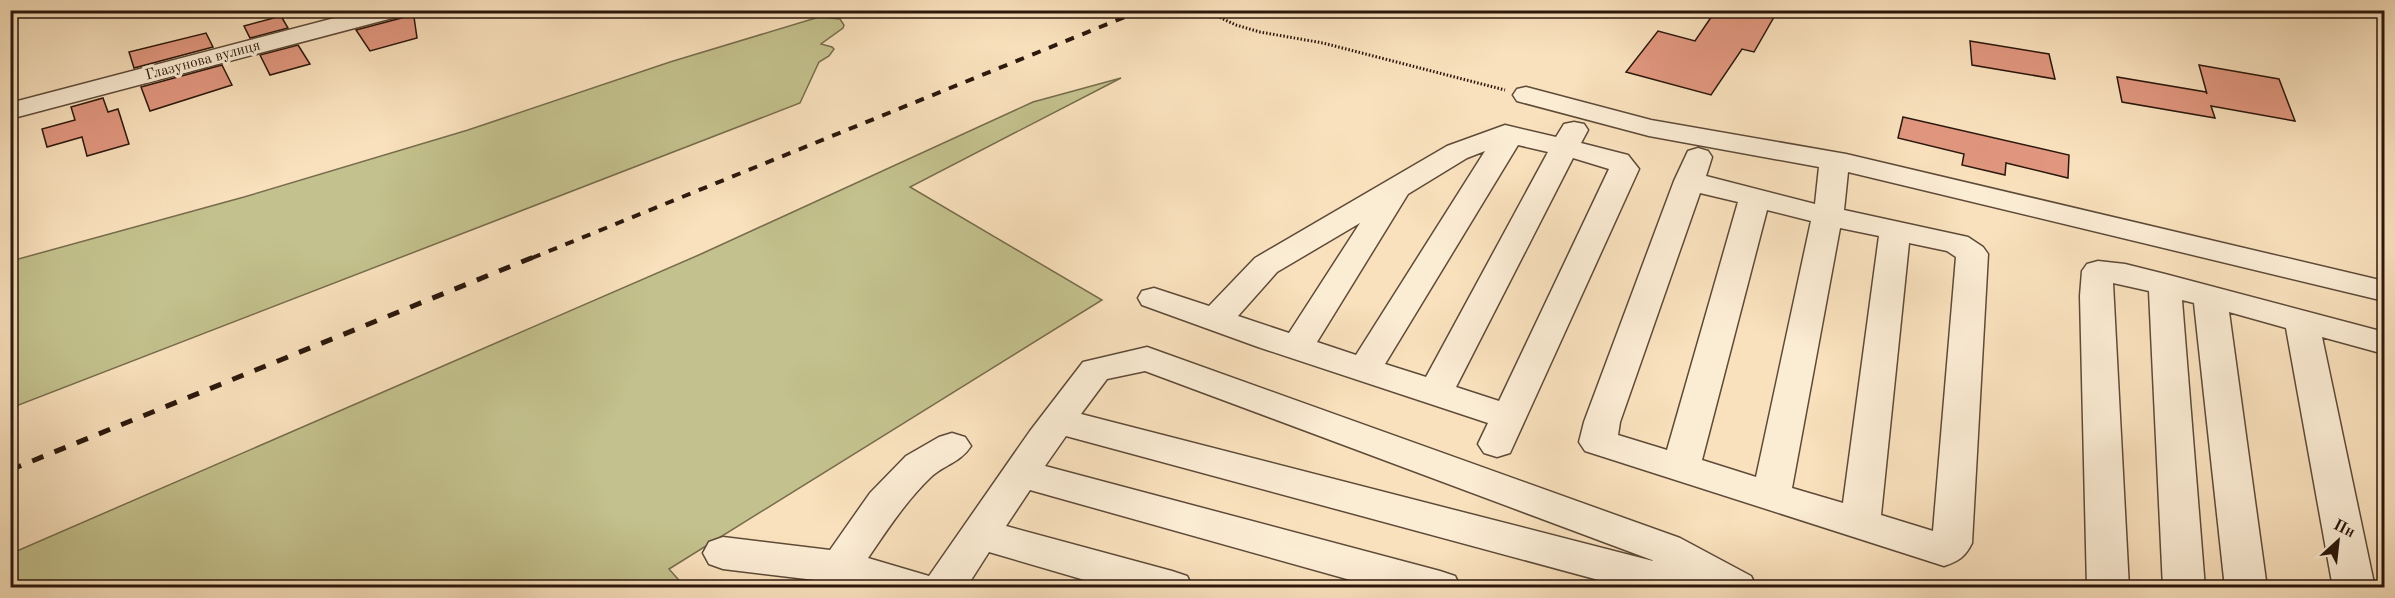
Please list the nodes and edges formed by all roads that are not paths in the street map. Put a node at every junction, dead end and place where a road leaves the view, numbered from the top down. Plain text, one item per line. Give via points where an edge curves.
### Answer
1 (395, 10) edge
2 (1526, 95) road end
3 (10, 111) edge
4 (1586, 111) junction
5 (1510, 134) junction
6 (1563, 147) junction
7 (1834, 161) junction
8 (1397, 188) junction
9 (1755, 197) junction
10 (1828, 216) junction
11 (1895, 231) junction
12 (2165, 284) junction
13 (2385, 291) edge
14 (2210, 296) junction
15 (1154, 298) dead end
16 (2301, 319) junction
17 (1215, 320) junction
18 (2385, 343) edge
19 (1297, 347) junction
20 (1365, 369) junction
21 (1436, 392) junction
22 (1057, 421) junction
23 (952, 446) dead end
24 (1681, 468) junction
25 (1020, 473) junction
26 (1771, 497) junction
27 (1860, 524) junction
28 (980, 534) junction
29 (723, 553) dead end
30 (840, 567) junction
31 (916, 588) edge
32 (943, 588) edge
33 (1172, 588) edge
34 (1440, 588) edge
35 (1725, 588) edge
36 (1736, 588) edge
37 (2108, 588) edge
38 (2184, 588) edge
39 (2246, 588) edge
40 (2354, 588) edge

1 - 3 street, Глазунова вулиця
2 - 4 street
4 - 6 street
4 - 7 street via 1649,128
5 - 6 street
5 - 8 street via 1457,152
5 - 20 street
6 - 21 street
6 - 21 street via 1618,161 1624,169 1503,430
7 - 10 street
7 - 13 street
8 - 17 street via 1266,265
8 - 19 street
9 - 10 street
9 - 24 street
9 - 24 street via 1693,169 1602,422 1598,442
10 - 11 street
10 - 26 street
11 - 27 street
11 - 27 street via 1957,244 1972,254 1952,543 1944,550
12 - 14 street
12 - 37 street via 2098,271
12 - 38 street
14 - 16 street
14 - 39 street
15 - 17 street
16 - 18 street
16 - 40 street
17 - 19 street
19 - 20 street
20 - 21 street
22 - 25 street
22 - 35 street via 1650,577
22 - 36 street via 1095,370 1147,359 1666,549
23 - 30 street via 919,466 884,503
24 - 26 street
25 - 28 street
25 - 34 street
26 - 27 street
28 - 32 street
28 - 33 street
29 - 30 street
30 - 31 street

